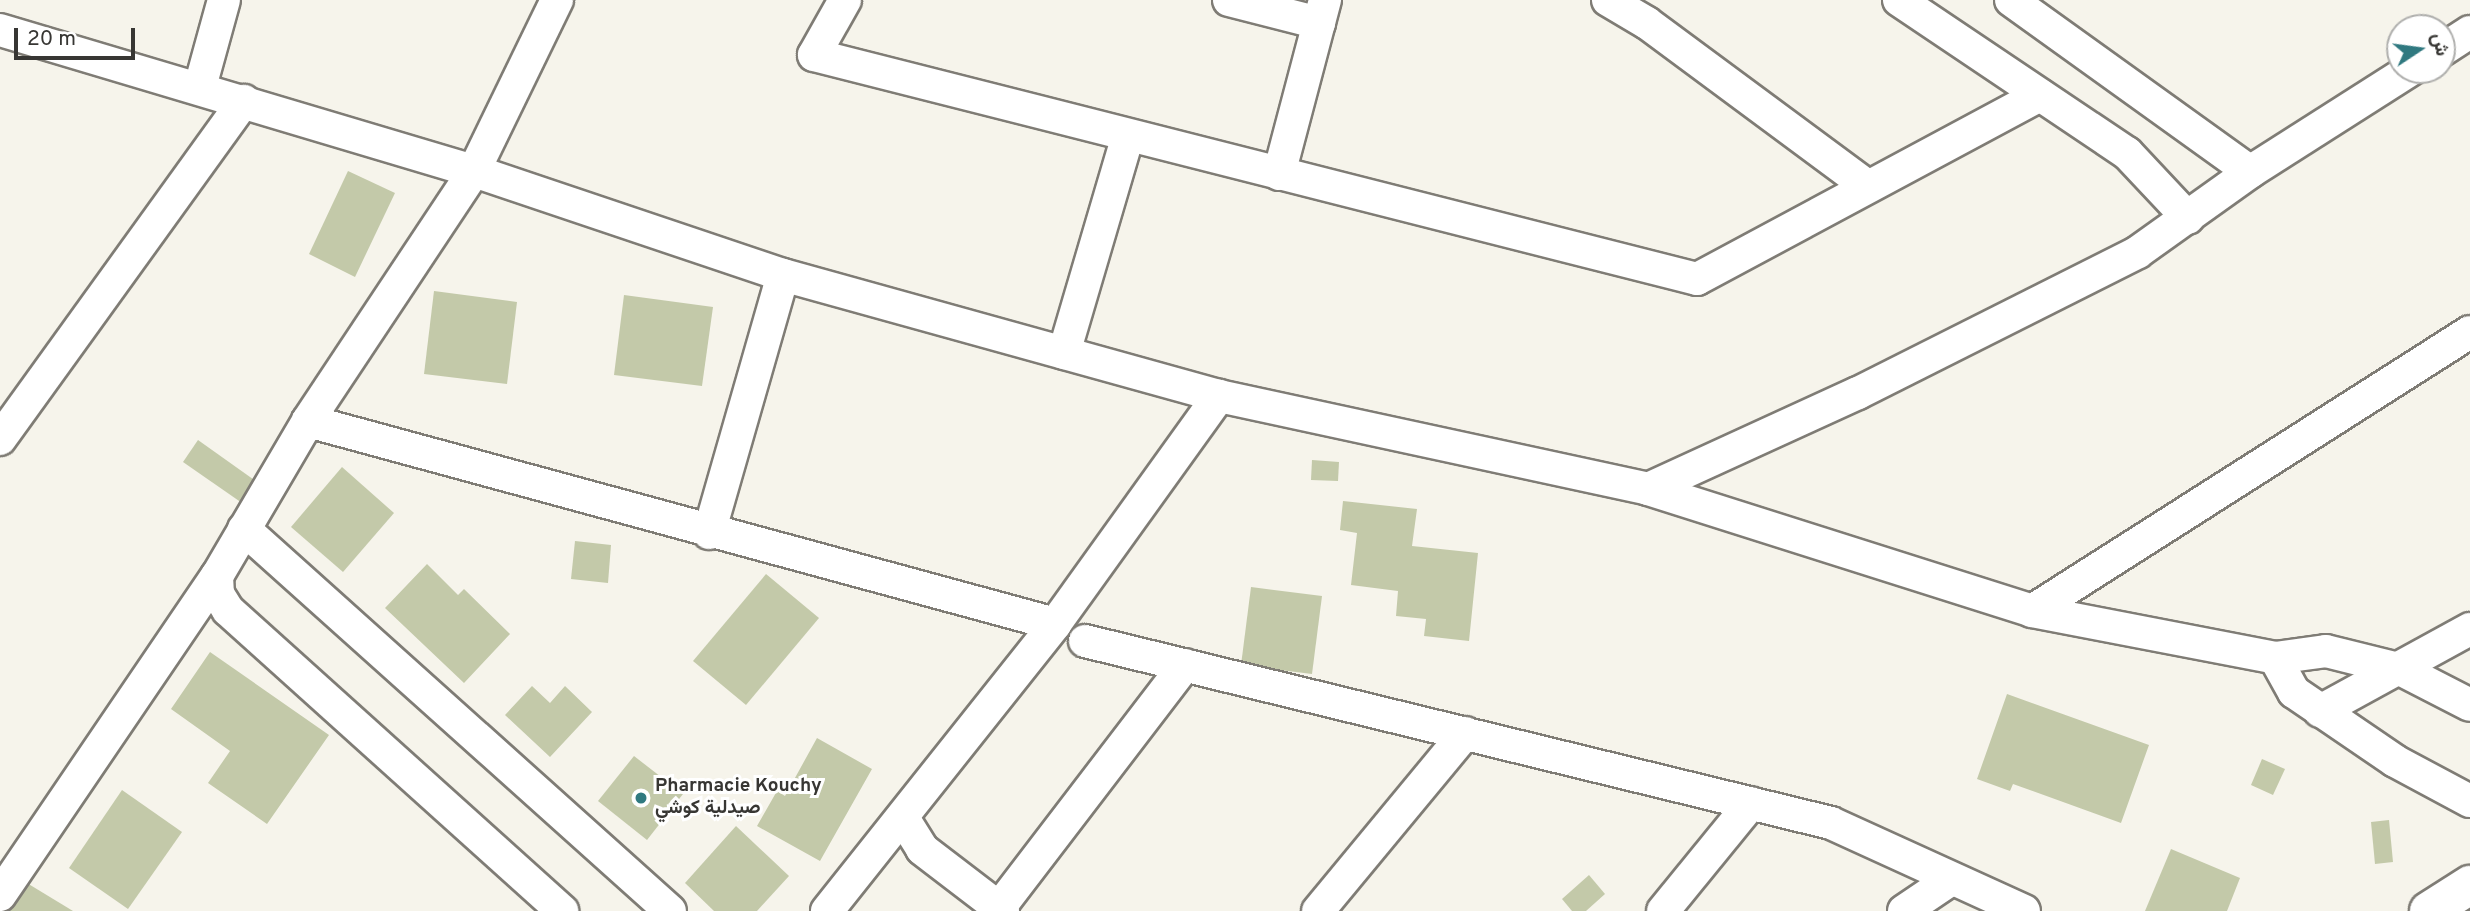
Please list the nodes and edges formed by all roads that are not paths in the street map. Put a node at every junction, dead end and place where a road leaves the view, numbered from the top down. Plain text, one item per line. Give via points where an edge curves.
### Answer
1 (223, 0) edge
2 (557, 0) edge
3 (845, 0) edge
4 (1229, 0) edge
5 (1608, 0) edge
6 (1899, 0) edge
7 (2011, 0) edge
8 (1322, 12) edge
9 (0, 30) edge
10 (2388, 84) edge
11 (201, 87) junction
12 (2040, 95) junction
13 (244, 101) junction
14 (1128, 136) junction
15 (474, 171) junction
16 (2250, 172) junction
17 (1279, 174) junction
18 (1866, 185) junction
19 (2188, 218) junction
20 (783, 275) junction
21 (2470, 332) edge
22 (1064, 353) junction
23 (1219, 396) junction
24 (308, 421) junction
25 (0, 439) edge
26 (1648, 489) junction
27 (244, 529) junction
28 (709, 533) junction
29 (217, 576) junction
30 (2032, 611) junction
31 (1055, 624) junction
32 (2470, 629) edge
33 (1086, 641) dead end
34 (2275, 657) junction
35 (1185, 665) junction
36 (2402, 670) junction
37 (2470, 705) edge
38 (2320, 711) junction
39 (1465, 733) junction
40 (2470, 801) edge
41 (1751, 803) junction
42 (903, 818) junction
43 (1950, 880) junction
44 (2470, 885) edge
45 (0, 895) edge
46 (1001, 910) edge
47 (562, 911) edge
48 (670, 911) edge
49 (827, 911) edge
50 (1318, 911) edge
51 (1663, 911) edge
52 (1904, 911) edge
53 (2024, 911) edge
54 (2429, 911) edge

1 - 11 street
2 - 15 street
3 - 14 street via 814,55
4 - 8 street
5 - 18 street via 1647,23
6 - 12 street
7 - 16 street
8 - 17 street
9 - 11 street
10 - 16 street
11 - 13 street
12 - 18 street
12 - 19 street via 2127,153
13 - 15 street
13 - 25 street
14 - 17 street
14 - 22 street
15 - 20 street
15 - 24 street
16 - 19 street
17 - 18 street via 1697,279
19 - 26 street via 2138,252 2058,293 1858,393
20 - 22 street
20 - 28 street
21 - 30 street
22 - 23 street
23 - 26 street
23 - 31 street
24 - 27 street
24 - 28 street
26 - 30 street
27 - 29 street
27 - 48 street
28 - 31 street
29 - 45 street
29 - 47 street via 218,594 228,610
30 - 34 street
31 - 42 street
32 - 36 street
33 - 35 street
34 - 36 street via 2326,651
34 - 38 street via 2294,692
35 - 39 street
35 - 46 street
36 - 37 street
36 - 38 street
38 - 40 street via 2395,761
39 - 41 street
39 - 50 street
41 - 43 street via 1831,823
41 - 51 street
42 - 46 street via 922,849
42 - 49 street
43 - 52 street
43 - 53 street
44 - 54 street

